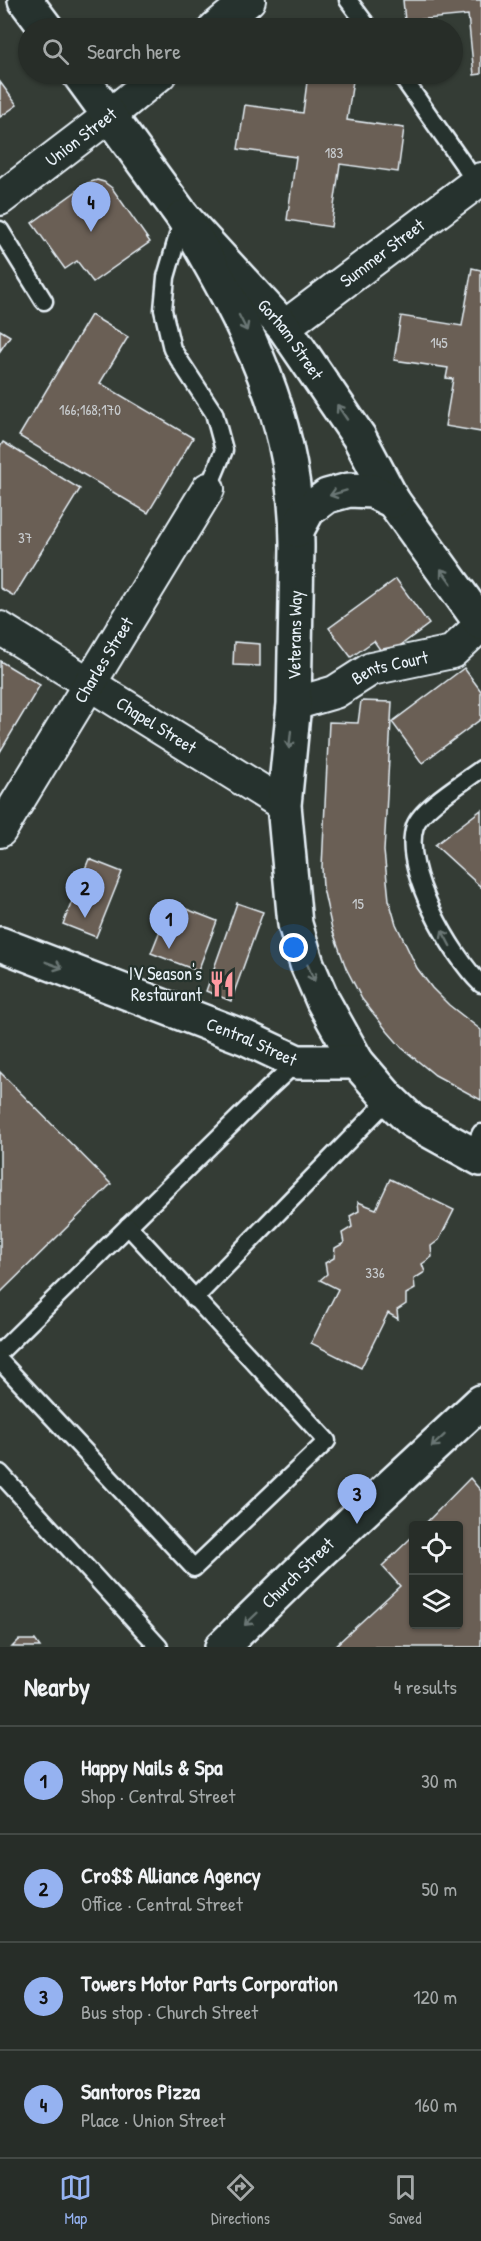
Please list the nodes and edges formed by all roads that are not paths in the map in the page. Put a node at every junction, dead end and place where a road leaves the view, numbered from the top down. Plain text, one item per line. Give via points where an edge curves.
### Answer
1 (25, 0) edge
2 (249, 0) edge
3 (348, 0) edge
4 (38, 18) edge
5 (227, 18) edge
6 (362, 18) edge
7 (87, 84) edge
8 (148, 84) edge
9 (407, 84) edge
10 (110, 115) junction
11 (479, 184) edge
12 (0, 199) edge
13 (183, 217) junction
14 (0, 230) edge
15 (45, 301) dead end
16 (284, 327) junction
17 (208, 489) joint
18 (393, 501) junction
19 (297, 530) junction
20 (481, 624) edge
21 (0, 628) edge
22 (90, 685) junction
23 (294, 704) junction
24 (481, 769) edge
25 (284, 805) junction
26 (0, 831) edge
27 (0, 944) edge
28 (481, 984) edge
29 (297, 1062) junction
30 (357, 1062) junction
31 (389, 1099) junction
32 (479, 1153) edge
33 (128, 1226) junction
34 (194, 1299) junction
35 (0, 1352) edge
36 (0, 1361) edge
37 (481, 1402) edge
38 (0, 1473) edge
39 (159, 1647) edge
40 (222, 1647) edge

1 - 4 main road
2 - 5 street
3 - 6 lane
7 - 10 main road, Gorham Street
8 - 10 street, Union Street
9 - 11 lane
10 - 12 street, Union Street
10 - 13 main road, Gorham Street
11 - 16 street, Summer Street
13 - 16 main road, Gorham Street
13 - 17 lane via 166,277 163,310 172,349 214,413 224,450
13 -> 19 main road, Veterans Way via 247,331 273,395 287,445
14 - 15 lane
18 -> 16 main road, Gorham Street via 359,437
17 - 22 street, Charles Street
18 -> 19 main road via 372,491 349,490 327,496 309,510
20 -> 18 main road, Gorham Street
19 - 23 main road, Veterans Way
20 - 23 street, Bents Court via 452,652 371,669 335,692
21 - 22 street, Chapel Street
22 - 25 street, Chapel Street
22 - 26 street, Charles Street
23 -> 25 main road, Veterans Way
28 -> 24 lane via 450,945 429,904 413,844 416,825 433,804
25 -> 30 main road, Veterans Way via 295,924 323,1001
27 -> 29 main road, Central Street via 246,1038
29 - 30 main road, Central Street
29 - 33 lane
30 - 31 main road
31 - 32 main road via 412,1121
31 - 34 lane
33 - 34 lane
33 - 35 lane
34 - 36 lane via 327,1441 194,1568
37 -> 40 main road, Church Street
38 - 39 lane

